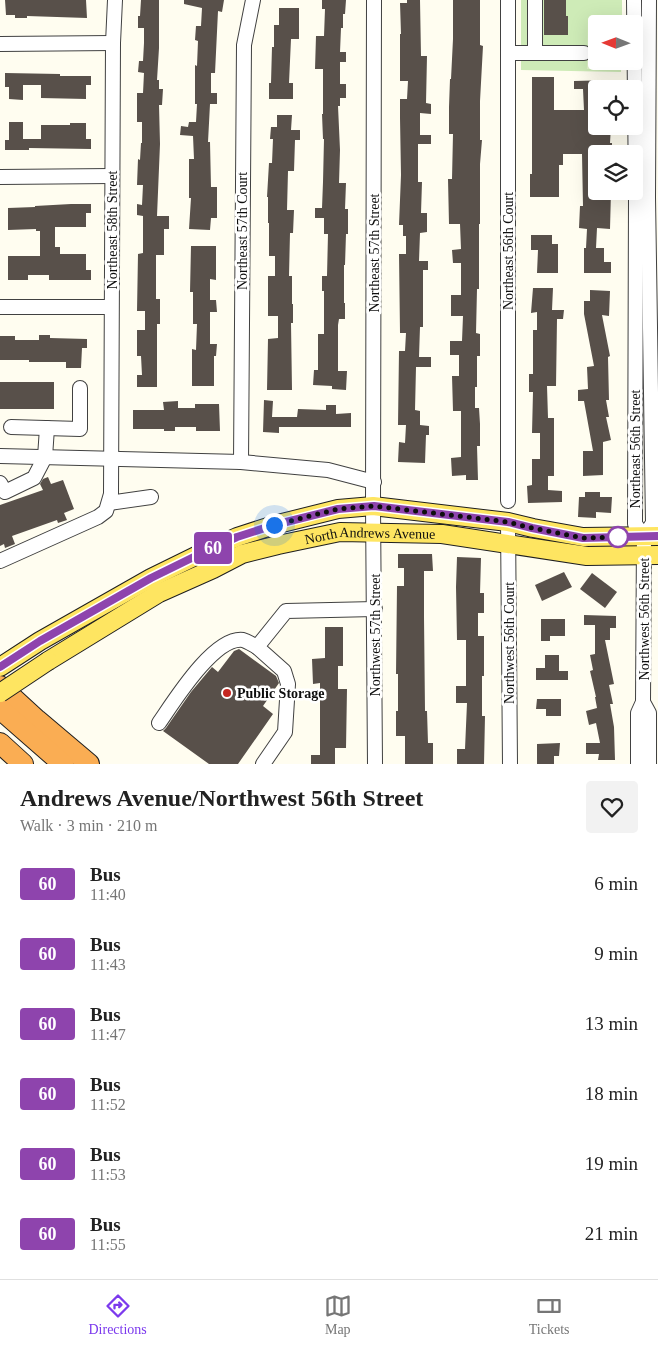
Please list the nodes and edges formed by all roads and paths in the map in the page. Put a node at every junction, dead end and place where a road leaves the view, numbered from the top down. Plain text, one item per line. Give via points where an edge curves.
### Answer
1 (114, 0) edge
2 (252, 0) edge
3 (374, 0) edge
4 (508, 0) edge
5 (535, 0) edge
6 (634, 0) edge
7 (649, 0) edge
8 (112, 43) junction
9 (0, 44) edge
10 (535, 52) junction
11 (508, 53) junction
12 (584, 53) dead end
13 (112, 176) junction
14 (0, 177) edge
15 (647, 197) edge
16 (0, 307) edge
17 (111, 307) junction
18 (80, 388) dead end
19 (11, 427) dead end
20 (47, 428) junction
21 (0, 456) edge
22 (45, 458) junction
23 (112, 460) junction
24 (241, 462) junction
25 (374, 482) junction
26 (0, 483) edge
27 (151, 497) dead end
28 (508, 501) dead end
29 (109, 504) junction
30 (374, 506) junction
31 (508, 522) junction
32 (374, 533) junction
33 (651, 536) edge
34 (508, 543) junction
35 (651, 555) edge
36 (0, 561) edge
37 (375, 609) junction
38 (257, 647) junction
39 (0, 667) edge
40 (0, 686) edge
41 (0, 693) edge
42 (644, 702) junction
43 (0, 709) edge
44 (159, 723) dead end
45 (0, 743) edge
46 (23, 764) edge
47 (63, 764) edge
48 (89, 764) edge
49 (263, 764) edge
50 (375, 764) edge
51 (510, 764) edge
52 (638, 764) edge
53 (649, 764) edge

1 - 8 street, Northeast 58th Street
2 - 24 street, Northeast 57th Court via 244,45
3 - 25 street, Northeast 57th Street
4 - 11 street, Northeast 56th Court
5 - 10 street
6 - 15 street, Northeast 56th Street
7 - 15 street, Northeast 56th Street
8 - 9 street
8 - 13 street, Northeast 58th Street
10 - 11 street
10 - 12 street
11 - 28 street, Northeast 56th Court
13 - 14 street
13 - 17 street, Northeast 58th Street
15 - 33 street, Northeast 56th Street
16 - 17 street
17 - 23 street, Northeast 58th Street
18 - 20 street via 80,429
19 - 20 street
20 - 22 street
21 - 22 street
22 - 23 street
22 - 26 street via 34,478 4,492
23 - 24 street
23 - 29 street, Northeast 58th Street
24 - 25 street via 328,470
25 - 30 street, Northeast 57th Street
27 - 29 street
29 - 36 street via 98,517
30 - 31 main road, North Andrews Avenue
30 - 32 street, Northwest 57th Street
30 - 39 main road, North Andrews Avenue via 331,511 237,537 151,578
31 - 33 main road, North Andrews Avenue via 583,538
31 - 34 street, Northwest 56th Court
32 - 34 main road, North Andrews Avenue via 442,534
32 - 37 street, Northwest 57th Street
32 - 41 main road, North Andrews Avenue, bridge via 340,532 242,554 159,593
33 - 35 street, Northwest 56th Street
34 - 35 main road, North Andrews Avenue via 587,556
34 - 51 street, Northwest 56th Court
35 - 42 street, Northwest 56th Street
37 - 38 street via 286,611
37 - 50 street, Northwest 57th Street
38 - 44 street via 243,640 230,642 209,656
38 - 49 street via 284,671 288,684 285,732
40 - 48 highway
42 - 52 street, Northwest 56th Street via 638,714
42 - 53 street, Northwest 56th Street via 649,713
43 - 47 highway
45 - 46 highway

